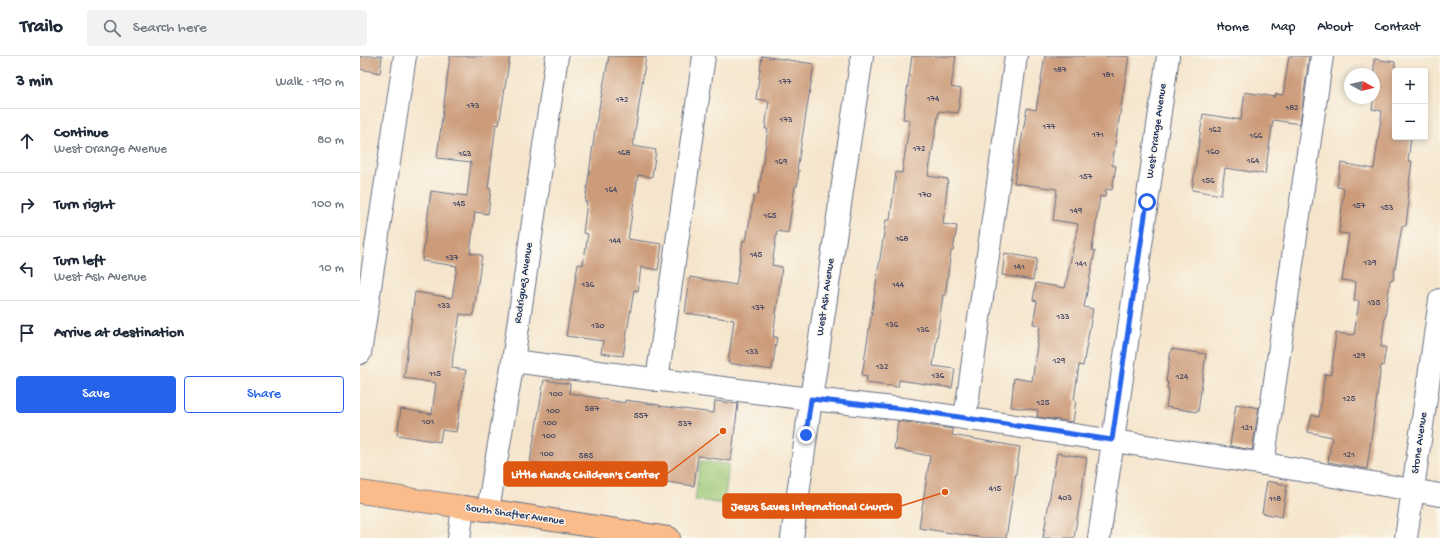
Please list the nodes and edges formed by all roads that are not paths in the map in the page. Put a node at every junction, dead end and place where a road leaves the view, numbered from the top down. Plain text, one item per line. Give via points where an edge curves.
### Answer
1 (404, 56) edge
2 (557, 56) edge
3 (704, 56) edge
4 (862, 56) edge
5 (1016, 56) edge
6 (1168, 56) edge
7 (1322, 56) edge
8 (1440, 300) edge
9 (360, 353) edge
10 (513, 361) junction
11 (657, 380) junction
12 (811, 399) junction
13 (965, 418) junction
14 (1112, 440) junction
15 (1263, 464) junction
16 (1413, 491) junction
17 (360, 492) edge
18 (1440, 495) edge
19 (463, 507) junction
20 (488, 510) junction
21 (459, 538) edge
22 (669, 538) edge
23 (792, 538) edge
24 (1098, 538) edge
25 (1406, 538) edge

1 - 9 street
2 - 10 street, Rodriguez Avenue
3 - 11 street
4 - 12 street, West Ash Avenue
5 - 13 street
6 - 14 street, West Orange Avenue
7 - 15 street
8 - 16 street, Stone Avenue
10 - 11 street
10 - 20 street, Rodriguez Avenue
11 - 12 street
12 - 13 street
12 - 23 street, West Ash Avenue
13 - 14 street
14 - 15 street
14 - 24 street, West Orange Avenue
15 - 16 street
16 - 18 street
16 - 25 street, Stone Avenue
17 - 19 main road, South Shafter Avenue
19 - 20 main road, South Shafter Avenue
19 - 21 street
20 - 22 main road, South Shafter Avenue

